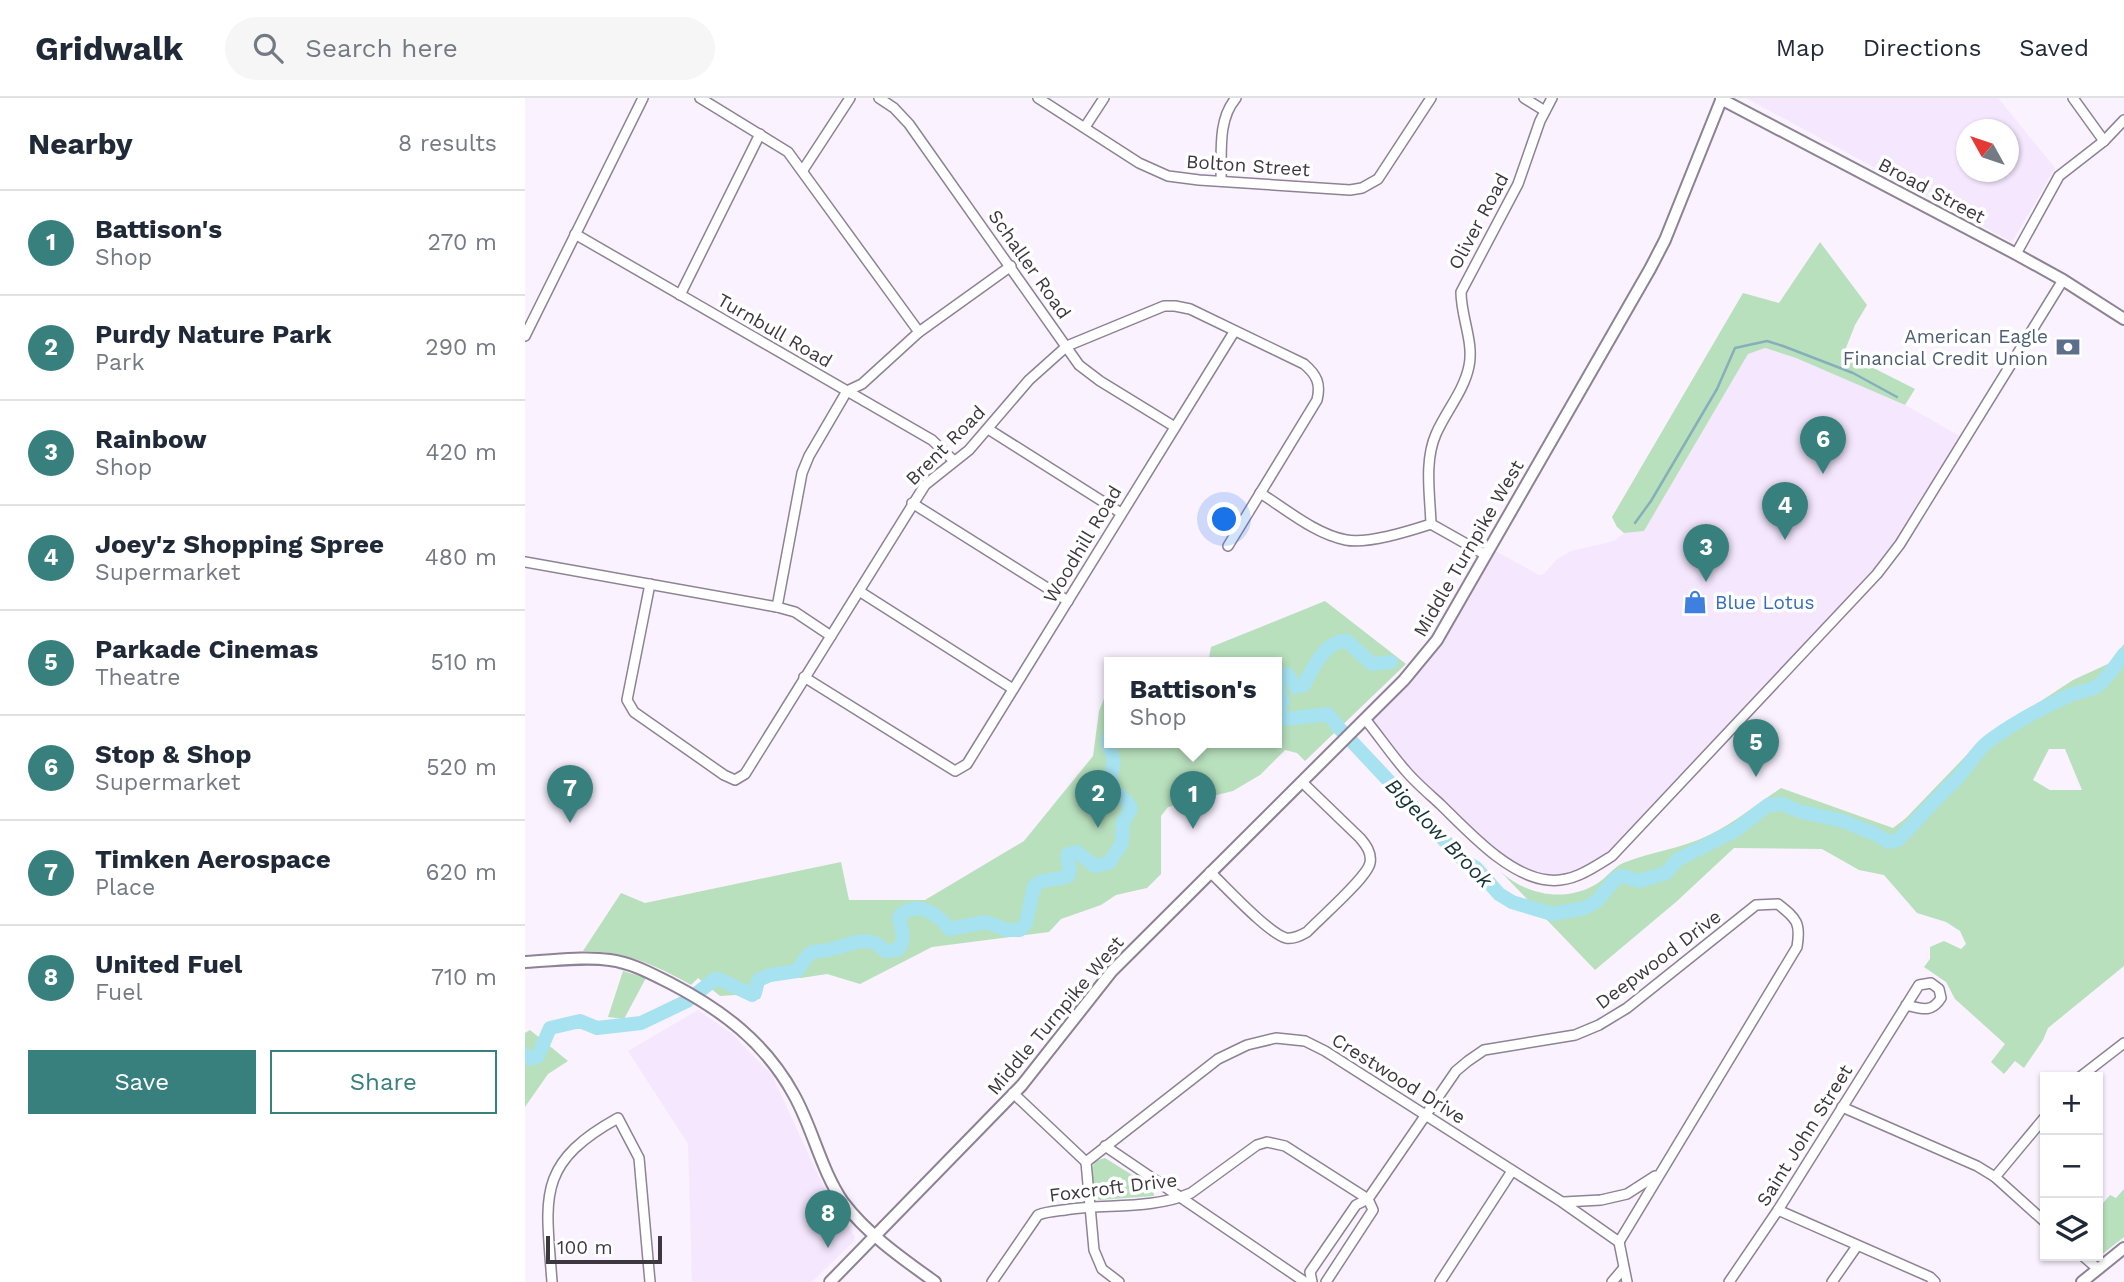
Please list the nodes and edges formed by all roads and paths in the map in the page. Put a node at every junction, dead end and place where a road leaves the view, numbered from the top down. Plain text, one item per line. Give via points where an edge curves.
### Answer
1 (643, 98) edge
2 (700, 98) edge
3 (850, 98) edge
4 (879, 98) edge
5 (1038, 98) edge
6 (1104, 98) edge
7 (1236, 98) edge
8 (1431, 98) edge
9 (1524, 98) edge
10 (1552, 98) edge
11 (1721, 98) edge
12 (2073, 98) edge
13 (1545, 111) junction
14 (2124, 120) edge
15 (1085, 127) junction
16 (760, 134) junction
17 (2104, 141) junction
18 (803, 170) junction
19 (1221, 181) junction
20 (575, 234) junction
21 (2016, 254) junction
22 (1011, 266) junction
23 (2063, 280) junction
24 (680, 295) junction
25 (2124, 319) edge
26 (919, 332) junction
27 (1234, 332) junction
28 (525, 336) edge
29 (1067, 346) junction
30 (847, 391) junction
31 (1175, 427) junction
32 (988, 429) junction
33 (954, 461) junction
34 (1260, 493) junction
35 (912, 503) junction
36 (1121, 513) junction
37 (1431, 524) junction
38 (1228, 546) dead end
39 (1486, 555) junction
40 (525, 562) edge
41 (650, 584) junction
42 (859, 591) junction
43 (1068, 601) junction
44 (777, 607) junction
45 (831, 636) junction
46 (804, 677) junction
47 (1013, 689) junction
48 (1365, 719) junction
49 (1302, 782) junction
50 (1210, 872) junction
51 (525, 962) edge
52 (1906, 1005) dead end
53 (2124, 1043) edge
54 (2086, 1072) edge
55 (1013, 1093) junction
56 (1843, 1107) junction
57 (1425, 1115) junction
58 (2040, 1122) edge
59 (1105, 1146) junction
60 (1086, 1162) junction
61 (1512, 1171) junction
62 (1658, 1174) junction
63 (1995, 1177) junction
64 (1179, 1198) junction
65 (1368, 1199) junction
66 (1562, 1202) junction
67 (1089, 1207) junction
68 (1777, 1210) junction
69 (2040, 1218) edge
70 (877, 1237) junction
71 (1619, 1242) junction
72 (1857, 1246) junction
73 (2124, 1248) edge
74 (2089, 1261) edge
75 (1623, 1269) junction
76 (2098, 1269) junction
77 (552, 1282) edge
78 (650, 1282) edge
79 (830, 1282) edge
80 (935, 1282) edge
81 (992, 1282) edge
82 (1119, 1282) edge
83 (1305, 1282) edge
84 (1313, 1282) edge
85 (1327, 1282) edge
86 (1440, 1282) edge
87 (1612, 1282) edge
88 (1627, 1282) edge
89 (1729, 1282) edge
90 (1832, 1282) edge
91 (1935, 1282) edge
92 (2082, 1282) edge

1 - 20 street
2 - 16 street
3 - 18 street
4 - 22 street, Schaller Road via 909,124
5 - 15 street, Bolton Street
6 - 15 street
7 - 19 street via 1223,128
8 - 19 street, Bolton Street via 1378,179 1362,188
9 - 13 street
10 - 13 street, Oliver Road
11 - 21 main road, Broad Street
11 - 39 main road, Middle Turnpike West via 1665,240
12 - 17 street
13 - 37 street, Oliver Road via 1518,184 1461,292 1469,366 1430,453
14 - 17 street
15 - 19 street, Bolton Street via 1154,171
16 - 18 street via 788,152
16 - 24 street
17 - 21 street via 2059,176
18 - 26 street
20 - 24 street, Turnbull Road
20 - 28 street
21 - 23 main road, Broad Street
22 - 26 street
22 - 29 street, Schaller Road
23 - 25 main road, Broad Street
23 - 48 street via 1877,574 1612,856 1592,869 1551,881 1514,868 1406,771
24 - 30 street, Turnbull Road
26 - 30 street via 862,384
27 - 29 street, Brent Road via 1190,309 1164,306
27 - 31 street, Woodhill Road
27 - 34 street, Brent Road via 1304,364 1318,380 1317,400
29 - 31 street, Schaller Road via 1079,365 1100,381
29 - 32 street, Brent Road
30 - 33 street, Turnbull Road via 932,440
30 - 44 street via 802,473
31 - 36 street, Woodhill Road
32 - 33 street, Brent Road
32 - 36 street
33 - 35 street, Brent Road via 925,485
34 - 37 street via 1315,527 1347,540
34 - 38 street
35 - 42 street, Brent Road
35 - 43 street
36 - 43 street, Woodhill Road
37 - 39 street
39 - 48 main road, Middle Turnpike West via 1437,640
40 - 41 street
41 - 44 street
41 - 46 street, Brent Road via 627,700 634,712 724,775 735,780 745,774
42 - 45 street, Brent Road
42 - 47 street
43 - 47 street, Woodhill Road
44 - 45 street via 795,612
45 - 46 street, Brent Road
46 - 47 street, Woodhill Road via 955,771 967,764
48 - 49 main road, Middle Turnpike West
49 - 50 main road, Middle Turnpike West
49 - 50 street via 1360,838 1370,862 1364,874 1307,932 1296,938 1272,931
50 - 55 main road, Middle Turnpike West via 1112,971
51 - 70 main road via 608,960 629,964 725,1015 785,1079 839,1195
52 - 56 street, Saint John Street
53 - 54 street
55 - 60 street
55 - 70 main road, Middle Turnpike West
56 - 63 street
56 - 68 street, Saint John Street
57 - 59 street, Crestwood Drive via 1325,1051 1305,1041 1276,1038 1218,1059
57 - 61 street, Crestwood Drive
57 - 62 street, Deepwood Drive via 1456,1071 1484,1050 1575,1035 1599,1025 1627,1009 1756,905 1778,904 1800,929 1797,947
57 - 65 street, Deepwood Drive
58 - 63 street
59 - 60 street, Crestwood Drive
59 - 64 street
60 - 67 street
61 - 66 street, Crestwood Drive
61 - 86 street
62 - 66 street via 1627,1194
62 - 71 street
63 - 69 street
64 - 65 street, Foxcroft Drive via 1267,1142 1285,1146
64 - 67 street, Foxcroft Drive
64 - 83 street
65 - 84 street, Deepwood Drive via 1356,1205 1310,1272
65 - 85 street, Deepwood Drive via 1373,1210
66 - 71 street, Crestwood Drive
67 - 81 street, Foxcroft Drive via 1038,1215
67 - 82 street via 1094,1250 1102,1269
68 - 72 street
68 - 89 street, Saint John Street
70 - 79 main road, Middle Turnpike West
70 - 80 main road
71 - 75 street
72 - 90 street
72 - 91 street
73 - 76 main road
74 - 76 street
75 - 87 street
75 - 88 street
76 - 92 main road
77 - 78 street via 547,1205 551,1185 571,1150 618,1118 639,1158

